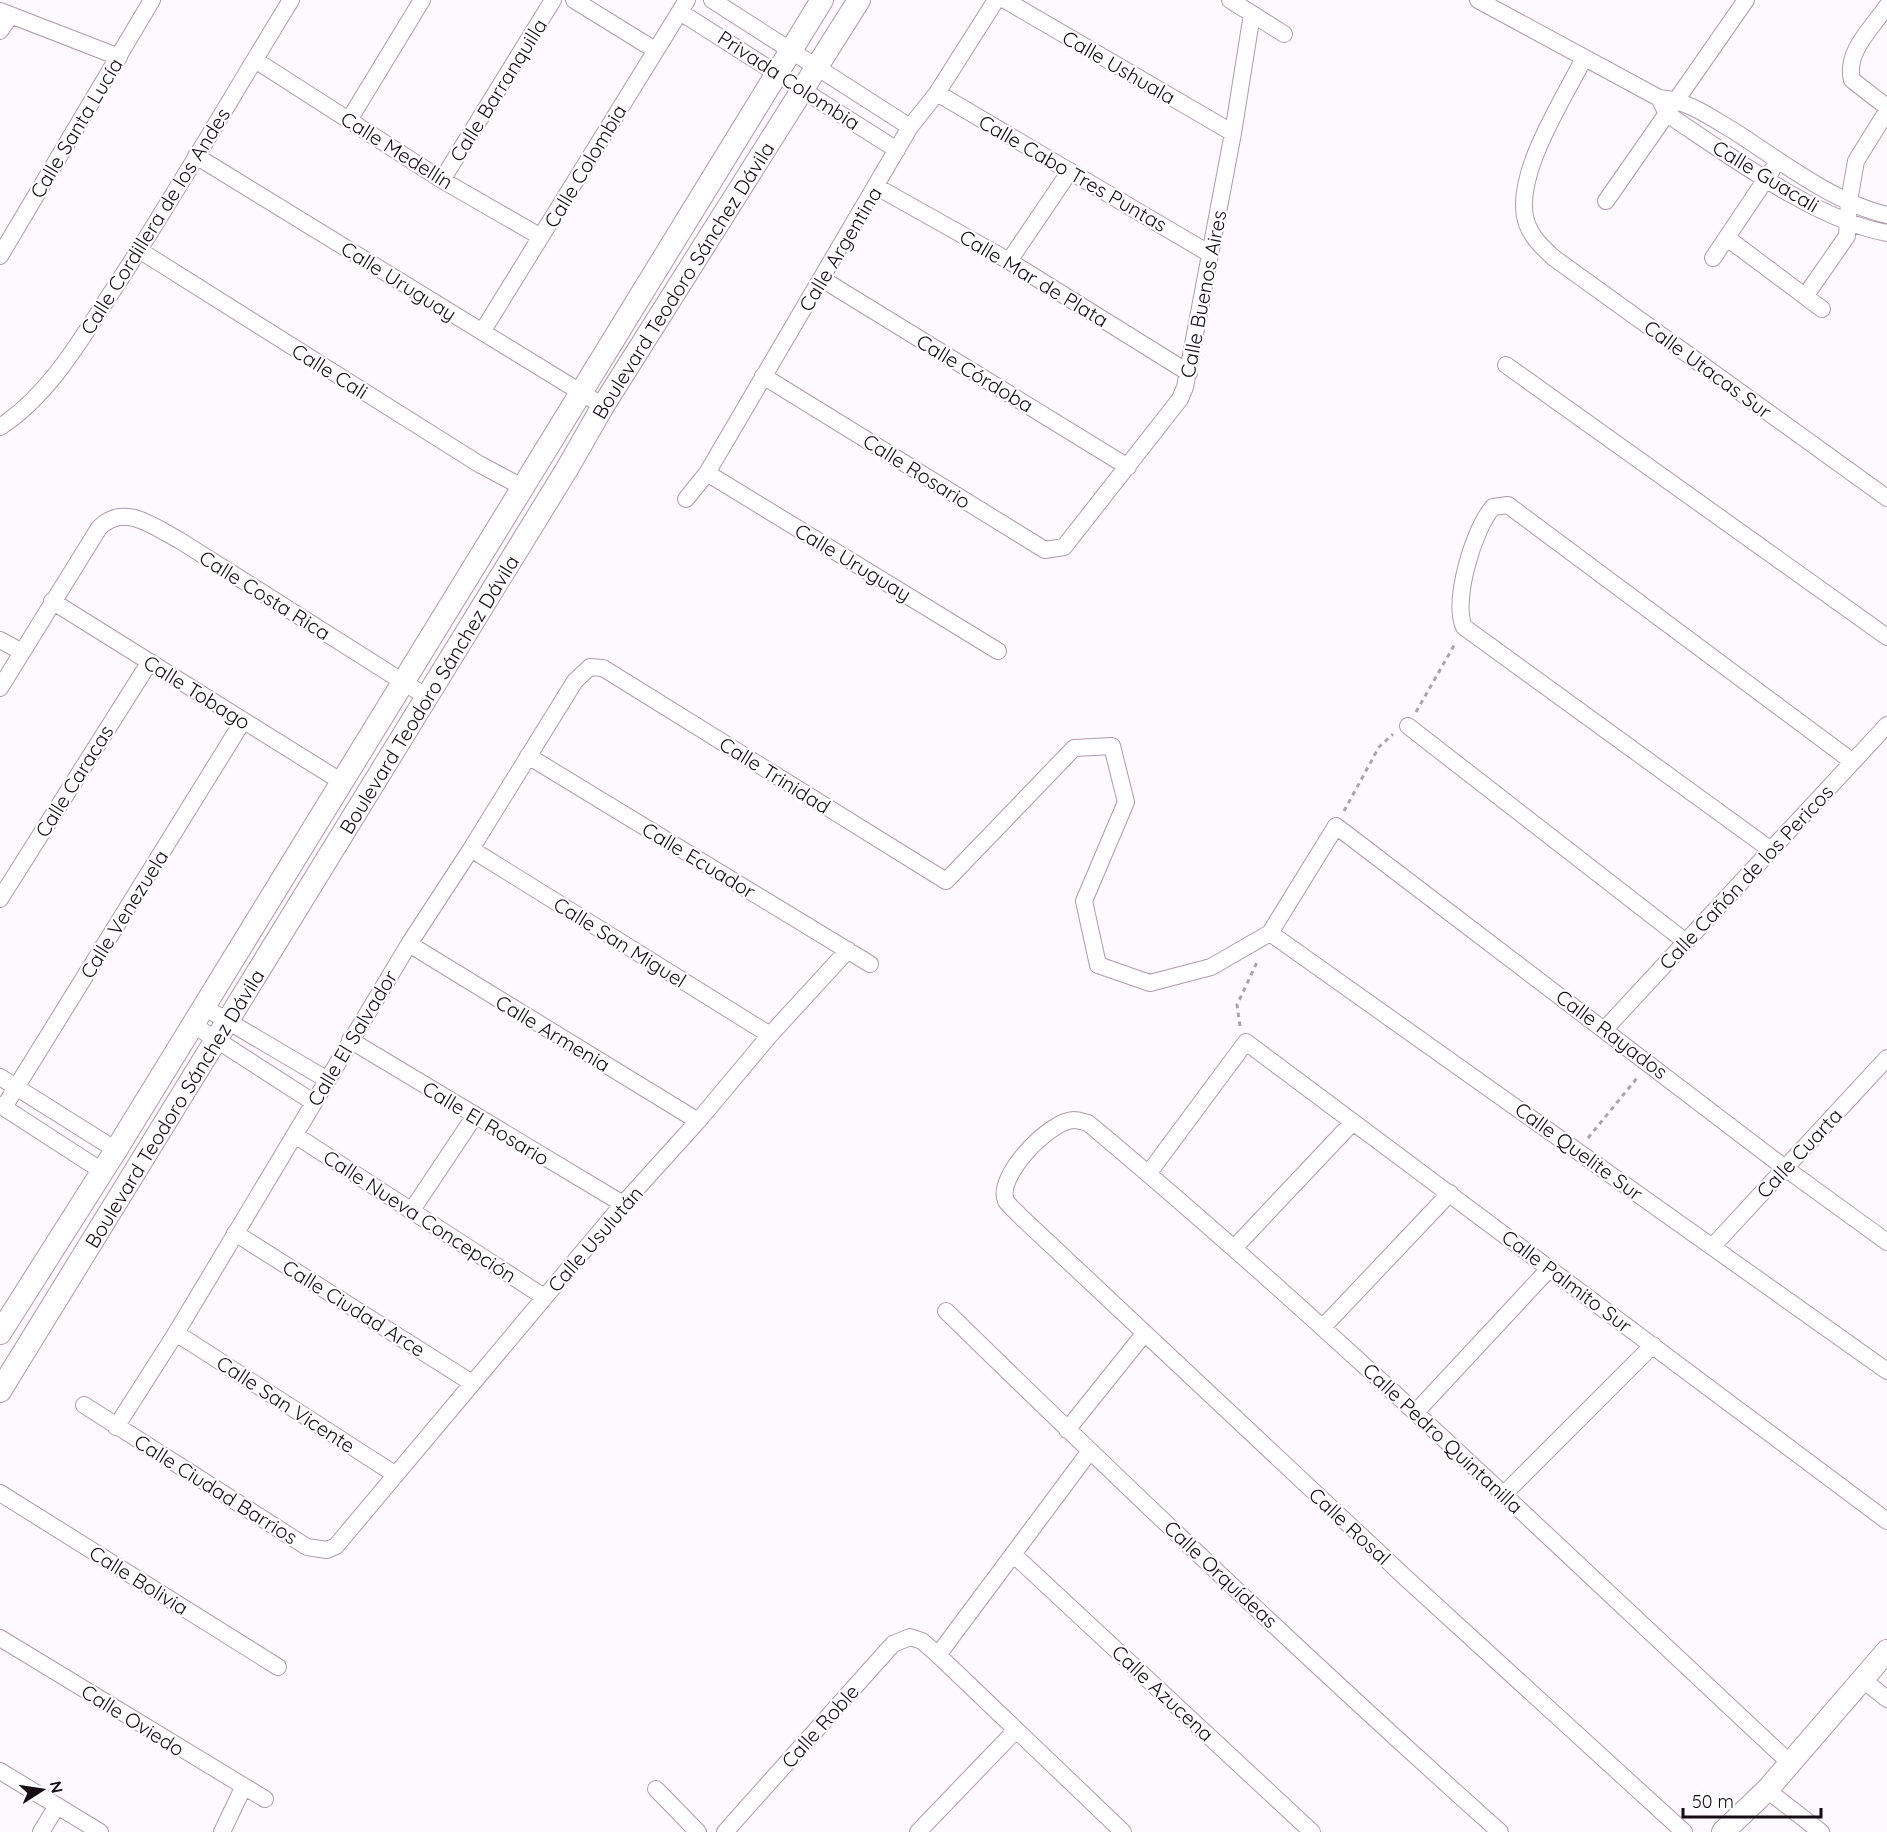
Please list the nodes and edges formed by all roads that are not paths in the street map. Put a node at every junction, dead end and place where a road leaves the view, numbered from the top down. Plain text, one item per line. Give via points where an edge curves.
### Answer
1 (152, 0) edge
2 (291, 0) edge
3 (422, 0) edge
4 (553, 0) edge
5 (574, 0) edge
6 (711, 0) edge
7 (822, 0) edge
8 (859, 0) edge
9 (996, 0) edge
10 (1005, 0) edge
11 (1230, 0) edge
12 (1478, 0) edge
13 (1746, 0) edge
14 (684, 6) edge
15 (1887, 6) edge
16 (5, 13) edge
17 (1252, 14) junction
18 (0, 31) edge
19 (1284, 34) dead end
20 (655, 50) junction
21 (791, 50) junction
22 (119, 57) junction
23 (1584, 58) junction
24 (255, 60) junction
25 (818, 67) junction
26 (779, 73) junction
27 (803, 90) junction
28 (937, 93) junction
29 (1659, 98) junction
30 (1677, 99) junction
31 (1887, 109) edge
32 (1667, 114) junction
33 (349, 120) junction
34 (910, 127) junction
35 (1233, 133) junction
36 (897, 150) junction
37 (196, 156) junction
38 (1778, 159) junction
39 (1070, 171) junction
40 (1767, 178) junction
41 (442, 180) junction
42 (877, 187) junction
43 (1606, 201) dead end
44 (1849, 201) junction
45 (1887, 215) edge
46 (1849, 224) junction
47 (1887, 233) edge
48 (541, 237) junction
49 (1727, 238) junction
50 (139, 250) junction
51 (1210, 254) junction
52 (0, 255) edge
53 (1713, 258) dead end
54 (1009, 261) junction
55 (822, 279) junction
56 (1806, 295) junction
57 (1822, 309) dead end
58 (482, 332) junction
59 (1506, 365) dead end
60 (1189, 373) junction
61 (764, 376) junction
62 (580, 391) junction
63 (603, 406) junction
64 (0, 427) edge
65 (1128, 467) junction
66 (707, 473) junction
67 (524, 488) junction
68 (1887, 498) edge
69 (686, 500) dead end
70 (1072, 539) joint
71 (52, 601) junction
72 (1887, 637) edge
73 (0, 640) edge
74 (998, 651) dead end
75 (22, 652) junction
76 (149, 663) junction
77 (603, 668) joint
78 (402, 682) junction
79 (0, 688) edge
80 (427, 697) junction
81 (243, 721) junction
82 (1887, 725) edge
83 (1408, 726) dead end
84 (528, 756) junction
85 (1853, 762) junction
86 (342, 782) junction
87 (471, 849) junction
88 (1771, 850) junction
89 (0, 900) edge
90 (1270, 933) junction
91 (1686, 942) junction
92 (409, 944) junction
93 (848, 950) junction
94 (870, 964) dead end
95 (197, 1015) junction
96 (1605, 1029) junction
97 (221, 1030) junction
98 (770, 1035) junction
99 (350, 1040) junction
100 (1887, 1058) edge
101 (0, 1077) edge
102 (326, 1079) junction
103 (16, 1088) junction
104 (313, 1102) junction
105 (2, 1106) edge
106 (474, 1117) junction
107 (698, 1121) junction
108 (1353, 1122) junction
109 (1088, 1123) joint
110 (295, 1135) junction
111 (116, 1150) junction
112 (1785, 1168) junction
113 (102, 1170) junction
114 (1148, 1174) junction
115 (1450, 1193) junction
116 (623, 1204) junction
117 (412, 1210) junction
118 (235, 1233) junction
119 (1885, 1237) edge
120 (1235, 1247) junction
121 (1712, 1247) junction
122 (1550, 1269) junction
123 (544, 1297) junction
124 (946, 1311) dead end
125 (1324, 1326) junction
126 (0, 1333) edge
127 (176, 1333) junction
128 (1144, 1334) junction
129 (1653, 1345) junction
130 (1887, 1371) edge
131 (472, 1383) junction
132 (0, 1391) edge
133 (84, 1405) dead end
134 (1415, 1413) junction
135 (116, 1427) junction
136 (1067, 1430) junction
137 (1090, 1451) junction
138 (396, 1475) junction
139 (0, 1493) edge
140 (1503, 1495) junction
141 (1887, 1521) edge
142 (349, 1533) joint
143 (1013, 1554) junction
144 (1, 1639) edge
145 (1887, 1651) edge
146 (938, 1655) junction
147 (278, 1667) dead end
148 (1862, 1679) junction
149 (1887, 1699) edge
150 (1015, 1731) junction
151 (1790, 1763) junction
152 (0, 1771) edge
153 (243, 1788) junction
154 (656, 1789) dead end
155 (1767, 1790) junction
156 (265, 1799) dead end
157 (57, 1806) junction
158 (1119, 1831) edge
159 (41, 1832) edge
160 (100, 1832) edge
161 (222, 1832) edge
162 (698, 1832) edge
163 (725, 1832) edge
164 (918, 1832) edge
165 (1312, 1832) edge
166 (1500, 1832) edge
167 (1684, 1832) edge
168 (1723, 1832) edge
169 (1821, 1832) edge

1 - 22 street, Calle Santa Lucía
2 - 24 street, Calle Cordillera de los Andes
3 - 33 street
4 - 41 street, Calle Barranquilla
5 - 20 street
6 - 21 street, Privada Colombia
7 - 21 street, Boulevard Teodoro Sánchez Dávila
8 - 25 street, Boulevard Teodoro Sánchez Dávila
9 - 28 street, Calle Argentina
10 - 35 street, Calle Ushuala
11 - 17 street
12 - 23 street, Calle Guacali
13 - 30 street
14 - 20 street, Calle Colombia
14 - 26 street, Privada Colombia
15 - 31 street via 1854,52 1850,65 1852,80
16 - 18 street
16 - 22 street
17 - 19 street
17 - 35 street, Calle Buenos Aires
20 - 48 street, Calle Colombia
21 - 25 street, Privada Colombia
21 - 26 street, Boulevard Teodoro Sánchez Dávila
22 - 52 street, Calle Santa Lucía
23 - 29 street, Calle Guacali
23 - 68 street, Calle Utacas Sur via 1528,178 1524,198 1526,220 1533,236 1554,258
24 - 33 street, Calle Medellín
24 - 37 street, Calle Cordillera de los Andes
25 - 27 street, Boulevard Teodoro Sánchez Dávila
25 - 34 street, Privada Colombia
26 - 27 street, Privada Colombia
26 - 62 street, Boulevard Teodoro Sánchez Dávila
27 - 36 street, Privada Colombia
27 - 63 street, Boulevard Teodoro Sánchez Dávila
28 - 34 street, Calle Argentina
28 - 39 street, Calle Cabo Tres Puntas
29 - 30 street, Calle Guacali
29 - 32 street
30 - 32 street
30 - 38 street, Calle Guacali
31 - 44 street via 1856,161
32 - 40 street, Calle Guacali
32 - 43 street
33 - 41 street, Calle Medellín
34 - 36 street, Calle Argentina
35 - 51 street, Calle Buenos Aires
36 - 42 street, Calle Argentina
37 - 50 street, Calle Cordillera de los Andes
37 - 58 street, Calle Uruguay
38 - 40 street
38 - 44 street, Calle Guacali
39 - 51 street, Calle Cabo Tres Puntas
39 - 54 street
40 - 46 street, Calle Guacali
40 - 49 street
41 - 48 street, Calle Medellín
42 - 54 street, Calle Mar de Plata
42 - 55 street, Calle Argentina
44 - 45 street, Calle Guacali
44 - 46 street
46 - 47 street, Calle Guacali
46 - 56 street via 1840,248
48 - 58 street, Calle Colombia
49 - 53 street
49 - 56 street
50 - 64 street, Calle Cordillera de los Andes via 71,354 20,414
50 - 67 street, Calle Cali via 479,464
51 - 60 street, Calle Buenos Aires
54 - 60 street, Calle Mar de Plata
55 - 61 street, Calle Argentina
55 - 65 street, Calle Córdoba
56 - 57 street
58 - 62 street, Calle Uruguay
59 - 72 street
60 - 65 street, Calle Buenos Aires via 1180,399
61 - 66 street, Calle Argentina
61 - 70 street, Calle Rosario via 1045,550 1064,547
62 - 63 street, Calle Uruguay
62 - 67 street, Boulevard Teodoro Sánchez Dávila
63 - 80 street, Boulevard Teodoro Sánchez Dávila
65 - 70 street, Calle Buenos Aires
66 - 69 street, Calle Argentina
66 - 74 street, Calle Uruguay
67 - 78 street, Boulevard Teodoro Sánchez Dávila
71 - 75 street
71 - 76 street, Calle Tobago
71 - 78 street, Calle Costa Rica via 99,528 115,516 125,516 145,522
73 - 75 street
75 - 79 street
76 - 81 street, Calle Tobago
76 - 89 street, Calle Caracas
77 - 84 street, Calle El Salvador via 590,667 581,673
77 - 90 street, Calle Trinidad via 946,881 1074,748 1112,746 1126,802 1084,901 1098,965 1150,983 1211,967
78 - 80 street, Calle Costa Rica
78 - 86 street, Boulevard Teodoro Sánchez Dávila
80 - 97 street, Boulevard Teodoro Sánchez Dávila
81 - 86 street, Calle Tobago
81 - 103 street, Calle Venezuela
82 - 85 street, Calle Cañón de los Pericos
83 - 91 street
84 - 87 street, Calle El Salvador
84 - 93 street, Calle Ecuador
85 - 88 street, Calle Cañón de los Pericos
85 - 88 street via 1508,505 1493,507 1482,519 1460,600 1459,616 1464,627
86 - 95 street, Boulevard Teodoro Sánchez Dávila
87 - 92 street, Calle El Salvador
87 - 98 street, Calle San Miguel
88 - 91 street, Calle Cañón de los Pericos
90 - 96 street, Calle Rayados via 1336,826
90 - 121 street, Calle Quelite Sur
91 - 96 street, Calle Cañón de los Pericos
92 - 99 street, Calle El Salvador
92 - 107 street, Calle Armenia
93 - 94 street, Calle Ecuador
93 - 98 street, Calle Usulután
95 - 97 street
95 - 111 street, Boulevard Teodoro Sánchez Dávila
96 - 112 street, Calle Rayados
97 - 102 street
97 - 104 street
97 - 132 street, Boulevard Teodoro Sánchez Dávila
98 - 107 street, Calle Usulután
99 - 102 street, Calle El Salvador
99 - 106 street, Calle El Rosario
100 - 112 street, Calle Cuarta
101 - 103 street
102 - 104 street, Calle El Salvador
103 - 105 street, Calle Venezuela
103 - 111 street
104 - 110 street, Calle El Salvador
105 - 113 street
106 - 116 street, Calle El Rosario
106 - 117 street
107 - 116 street, Calle Usulután
108 - 114 street, Calle Palmito Sur via 1246,1042
108 - 115 street, Calle Palmito Sur
108 - 120 street
109 - 114 street, Calle Pedro Quintanilla
109 - 128 street, Calle Rosal via 1074,1120 1047,1132 1009,1175 1006,1201
110 - 117 street, Calle Nueva Concepción
110 - 118 street, Calle El Salvador
111 - 113 street, Boulevard Teodoro Sánchez Dávila
112 - 119 street, Calle Rayados
112 - 121 street, Calle Cuarta
113 - 126 street, Boulevard Teodoro Sánchez Dávila
114 - 120 street, Calle Pedro Quintanilla
115 - 122 street, Calle Palmito Sur
115 - 125 street
116 - 123 street, Calle Usulután
117 - 123 street, Calle Nueva Concepción
118 - 127 street, Calle El Salvador
118 - 131 street, Calle Ciudad Arce
120 - 125 street, Calle Pedro Quintanilla
121 - 130 street, Calle Quelite Sur
122 - 129 street, Calle Palmito Sur
122 - 134 street
123 - 131 street, Calle Usulután
124 - 136 street, Calle Orquídeas
125 - 134 street, Calle Pedro Quintanilla
127 - 135 street, Calle El Salvador
127 - 138 street, Calle San Vicente
128 - 136 street
128 - 167 street, Calle Rosal
129 - 140 street
129 - 141 street, Calle Palmito Sur
131 - 138 street, Calle Usulután
133 - 135 street, Calle Ciudad Barrios
134 - 140 street, Calle Pedro Quintanilla
135 - 142 street, Calle Ciudad Barrios via 307,1547 327,1550
136 - 137 street, Calle Orquídeas
137 - 143 street
137 - 166 street, Calle Orquídeas via 1354,1701
138 - 142 street, Calle Usulután
139 - 147 street, Calle Bolivia
140 - 151 street, Calle Pedro Quintanilla
143 - 146 street
143 - 165 street, Calle Azucena
144 - 153 street, Calle Oviedo
145 - 148 street
146 - 150 street
146 - 163 street, Calle Roble via 910,1636 893,1644
148 - 149 street
148 - 151 street
150 - 158 street
150 - 164 street
151 - 155 street
152 - 157 street
153 - 156 street, Calle Oviedo
153 - 161 street
154 - 162 street
155 - 168 street
155 - 169 street
157 - 159 street
157 - 160 street

